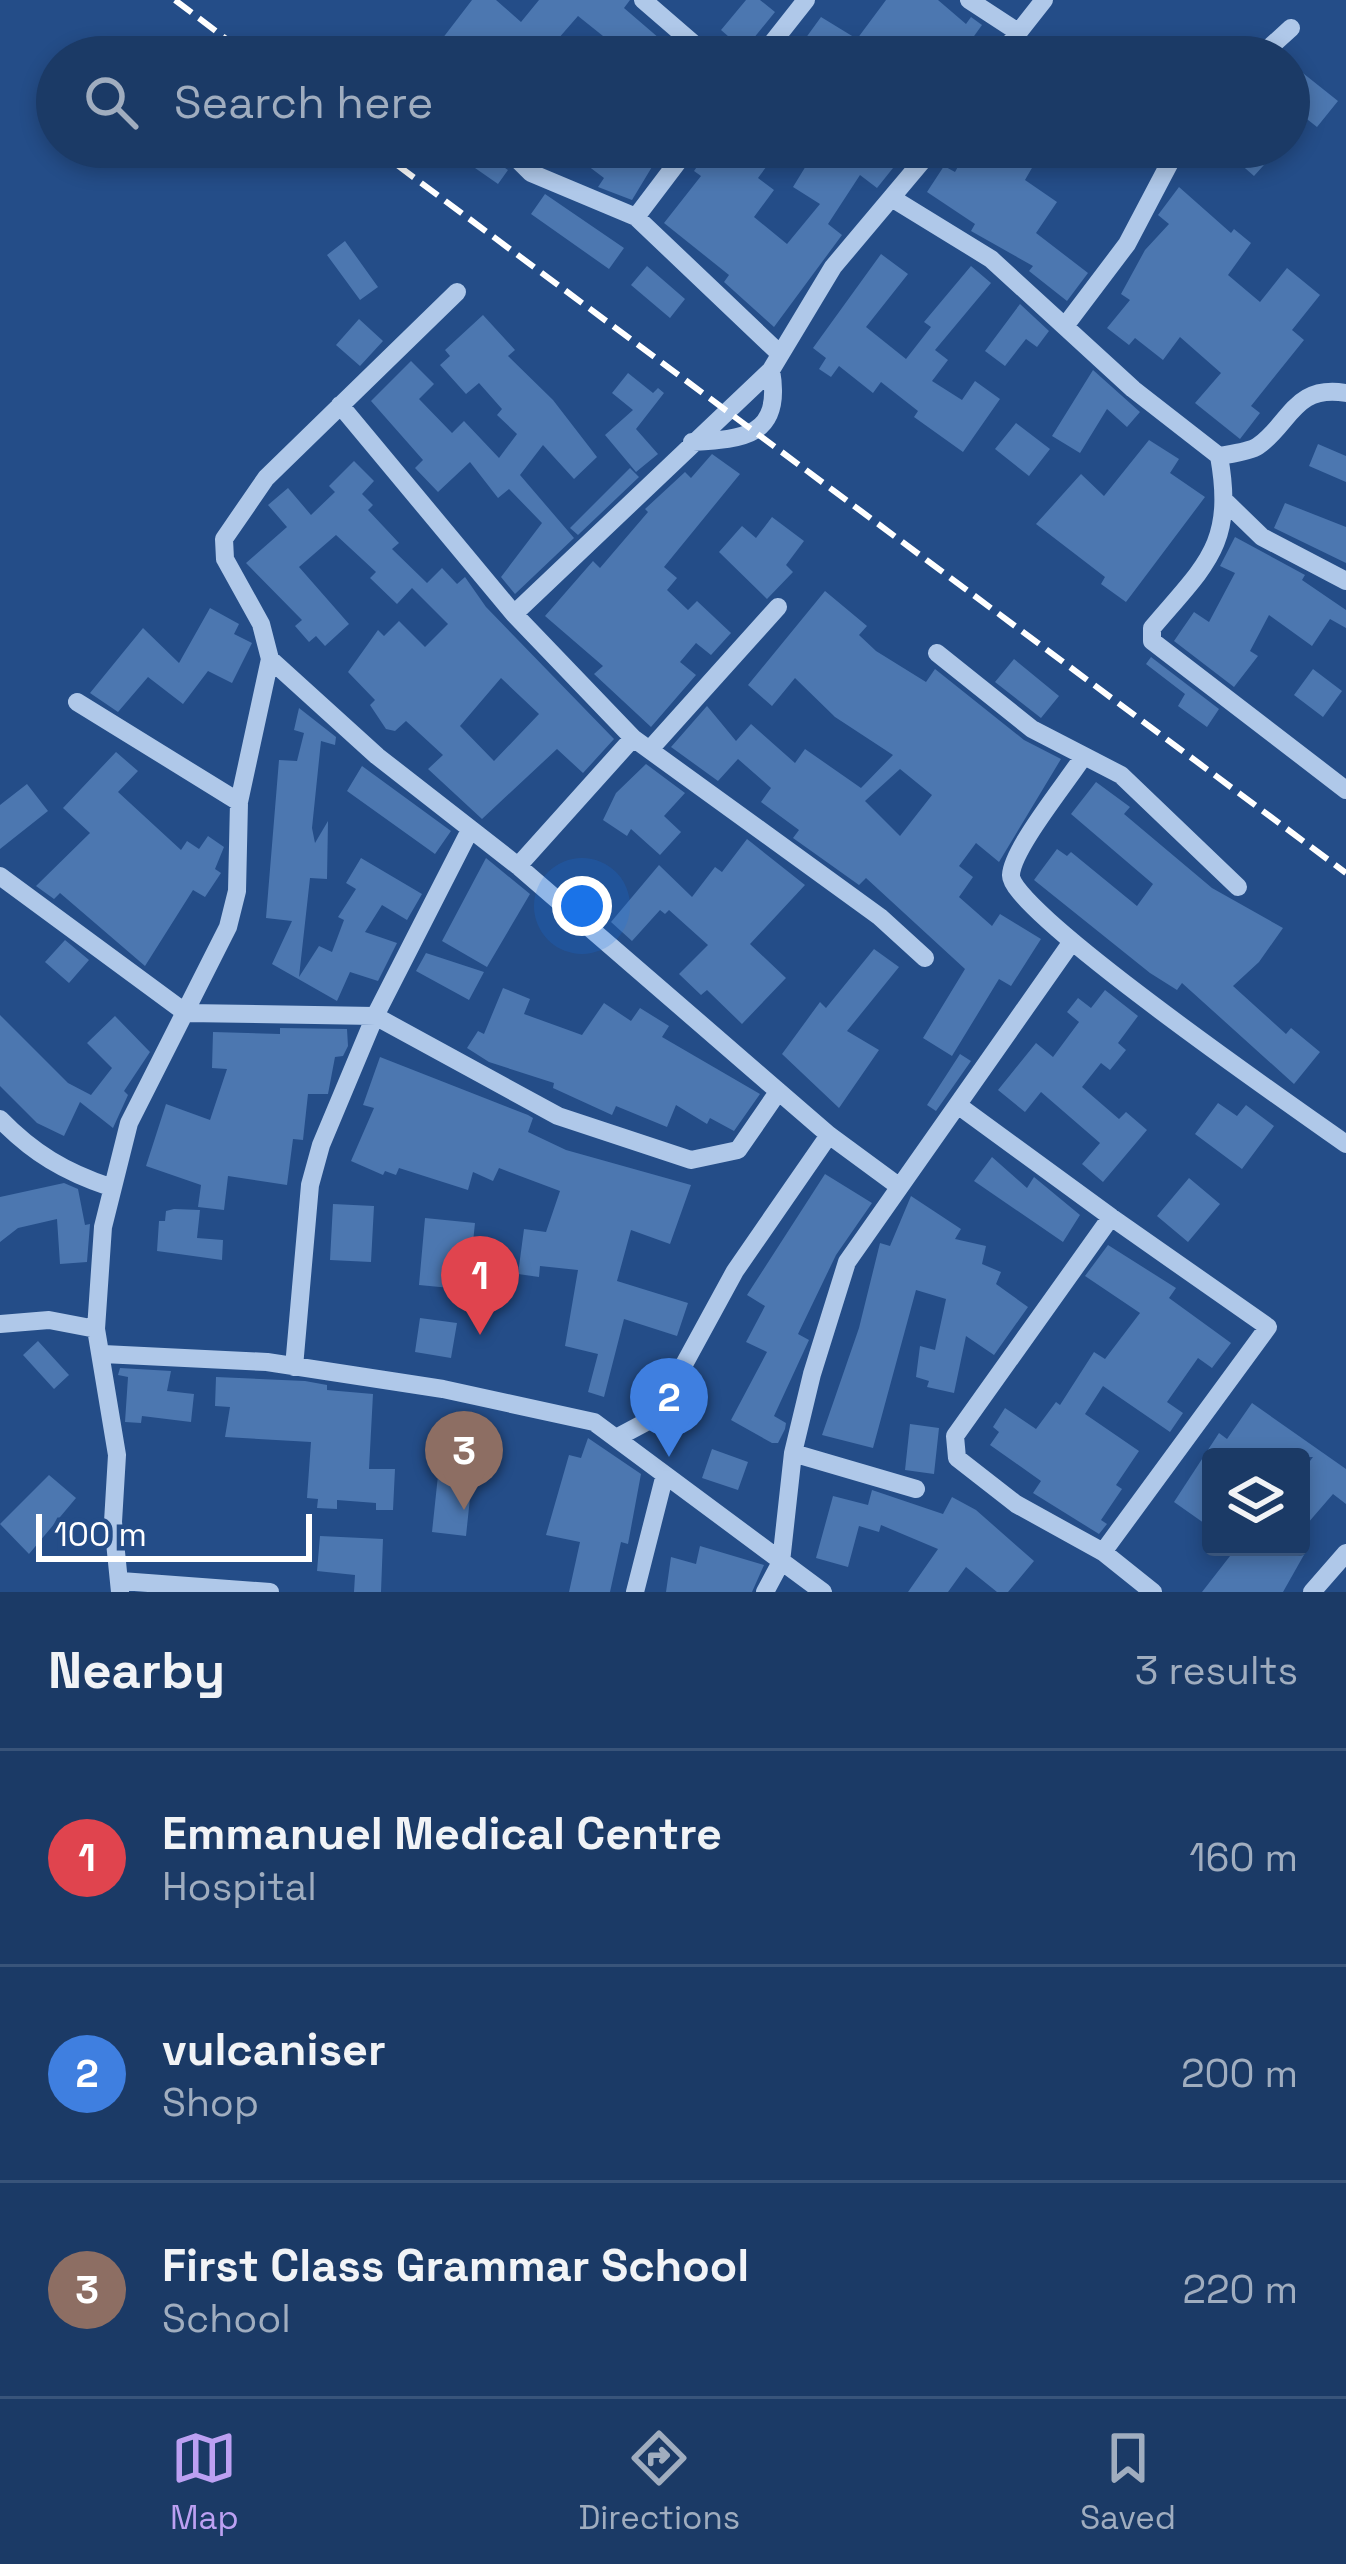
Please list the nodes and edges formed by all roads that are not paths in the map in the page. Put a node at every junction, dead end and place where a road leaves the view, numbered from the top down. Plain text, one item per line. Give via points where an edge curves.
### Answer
1 (643, 0) edge
2 (806, 0) edge
3 (969, 0) edge
4 (1044, 0) edge
5 (1291, 28) dead end
6 (1018, 32) junction
7 (685, 36) edge
8 (778, 36) edge
9 (1015, 36) edge
10 (1282, 36) edge
11 (526, 168) edge
12 (673, 168) edge
13 (919, 168) edge
14 (1167, 168) edge
15 (895, 200) junction
16 (636, 217) junction
17 (457, 292) dead end
18 (1065, 326) junction
19 (775, 362) junction
20 (1346, 393) edge
21 (340, 405) junction
22 (692, 442) junction
23 (1220, 456) junction
24 (1228, 503) junction
25 (1346, 581) edge
26 (778, 607) dead end
27 (514, 614) junction
28 (937, 653) dead end
29 (270, 659) junction
30 (77, 702) dead end
31 (642, 742) junction
32 (1083, 757) junction
33 (1346, 790) edge
34 (239, 802) junction
35 (470, 830) junction
36 (518, 866) junction
37 (0, 876) edge
38 (1238, 887) dead end
39 (1071, 943) junction
40 (925, 958) dead end
41 (186, 1013) junction
42 (375, 1016) junction
43 (778, 1092) junction
44 (959, 1106) junction
45 (0, 1119) edge
46 (829, 1135) junction
47 (1346, 1144) edge
48 (897, 1185) junction
49 (110, 1187) junction
50 (1111, 1217) junction
51 (0, 1324) edge
52 (96, 1329) junction
53 (103, 1354) junction
54 (294, 1367) junction
55 (618, 1437) junction
56 (793, 1453) junction
57 (664, 1478) junction
58 (916, 1489) dead end
59 (1103, 1552) junction
60 (1346, 1552) edge
61 (781, 1562) junction
62 (120, 1587) edge
63 (270, 1592) edge
64 (635, 1592) edge
65 (766, 1592) edge
66 (823, 1592) edge
67 (1154, 1592) edge
68 (1312, 1592) edge

1 - 7 street
2 - 8 street
3 - 6 street
4 - 6 street
5 - 10 street
6 - 9 street
11 - 16 street
12 - 16 street
13 - 15 street
14 - 18 street via 1127,244
15 - 18 street via 991,259
15 - 19 street via 833,267
16 - 19 street
17 - 21 street
18 - 23 street
19 - 22 street
19 - 22 street via 770,412 757,430 738,441
20 - 23 street via 1312,396 1287,409 1257,447
21 - 27 street
21 - 29 street via 266,478 224,539 225,559 261,624
22 - 27 street
23 - 24 street
24 - 25 street via 1262,537
24 - 33 street via 1220,536 1152,628 1152,641
26 - 31 street
27 - 31 street
28 - 32 street via 1032,729
29 - 34 street
29 - 35 street
30 - 34 street
31 - 36 street
31 - 40 street
32 - 38 street via 1121,776
32 - 39 street via 1010,880
34 - 41 street via 228,927
35 - 36 street
35 - 42 street
36 - 43 street
37 - 41 street
39 - 44 street
39 - 47 street
41 - 42 street
41 - 49 street via 129,1124
42 - 43 street via 558,1116 691,1160 738,1150
42 - 54 street via 310,1186
43 - 46 street
44 - 48 street
44 - 50 street
45 - 49 street via 68,1173
46 - 48 street
46 - 55 street via 714,1306 669,1391 648,1421
48 - 56 street via 847,1262
49 - 52 street
50 - 59 street via 953,1446 965,1467 1016,1504
50 - 59 street via 1268,1327
51 - 52 street via 49,1320
52 - 53 street
53 - 54 street
53 - 62 street via 117,1454
54 - 55 street via 565,1413
55 - 57 street
56 - 58 street
56 - 61 street
57 - 61 street
57 - 64 street
59 - 67 street
60 - 68 street
61 - 65 street
61 - 66 street
62 - 63 street

